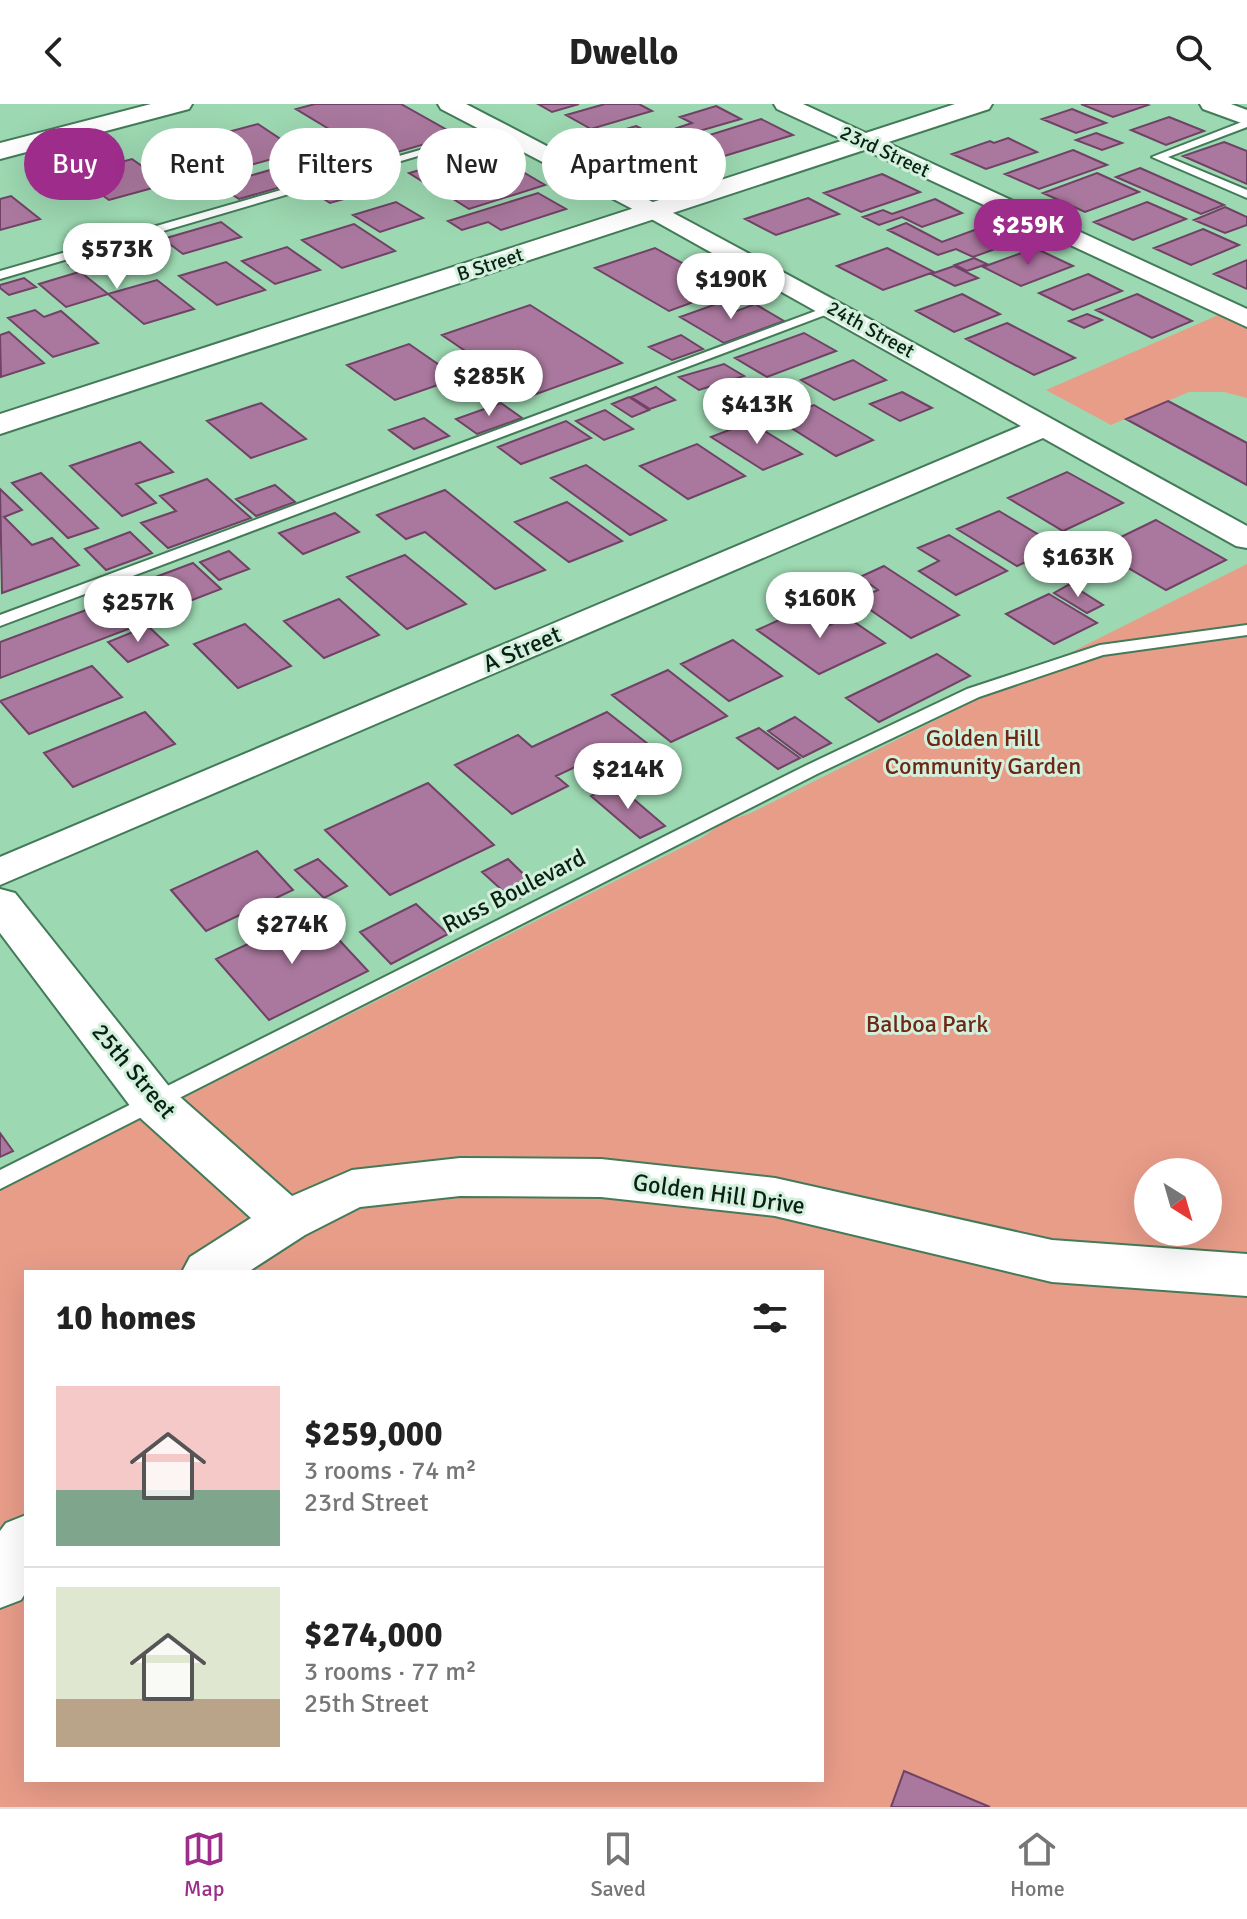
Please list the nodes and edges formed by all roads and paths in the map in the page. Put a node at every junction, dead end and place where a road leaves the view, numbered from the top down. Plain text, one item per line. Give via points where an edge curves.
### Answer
1 (180, 104) edge
2 (449, 104) edge
3 (785, 104) edge
4 (980, 104) edge
5 (1211, 104) edge
6 (1247, 121) edge
7 (492, 128) edge
8 (865, 142) junction
9 (526, 146) edge
10 (0, 151) edge
11 (417, 154) edge
12 (1247, 194) edge
13 (655, 211) junction
14 (0, 275) edge
15 (834, 309) junction
16 (1247, 319) edge
17 (0, 424) edge
18 (1045, 426) junction
19 (1247, 539) edge
20 (0, 621) edge
21 (1247, 630) edge
22 (0, 872) edge
23 (0, 903) edge
24 (154, 1102) junction
25 (0, 1180) edge
26 (287, 1221) junction
27 (211, 1270) edge
28 (1247, 1275) edge
29 (24, 1544) edge
30 (0, 1581) edge

1 - 10 main road
2 - 7 street, 24th Street
3 - 8 street, 23rd Street
4 - 8 main road, B Street
5 - 6 street
6 - 12 lane via 1158,157
8 - 13 main road, B Street
8 - 16 street, 23rd Street
9 - 13 street, 24th Street
11 - 14 lane
13 - 15 street, 24th Street
13 - 17 main road, B Street
15 - 18 street, 24th Street
15 - 20 lane
18 - 19 street, 24th Street
18 - 22 street, A Street
21 - 24 lane, Russ Boulevard via 1100,650 973,693
23 - 24 main road, 25th Street
24 - 25 lane, Russ Boulevard
24 - 26 main road, 25th Street
26 - 27 main road, Golden Hill Drive
26 - 28 main road, Golden Hill Drive via 352,1189 460,1177 601,1178 775,1197 1052,1261
29 - 30 main road

